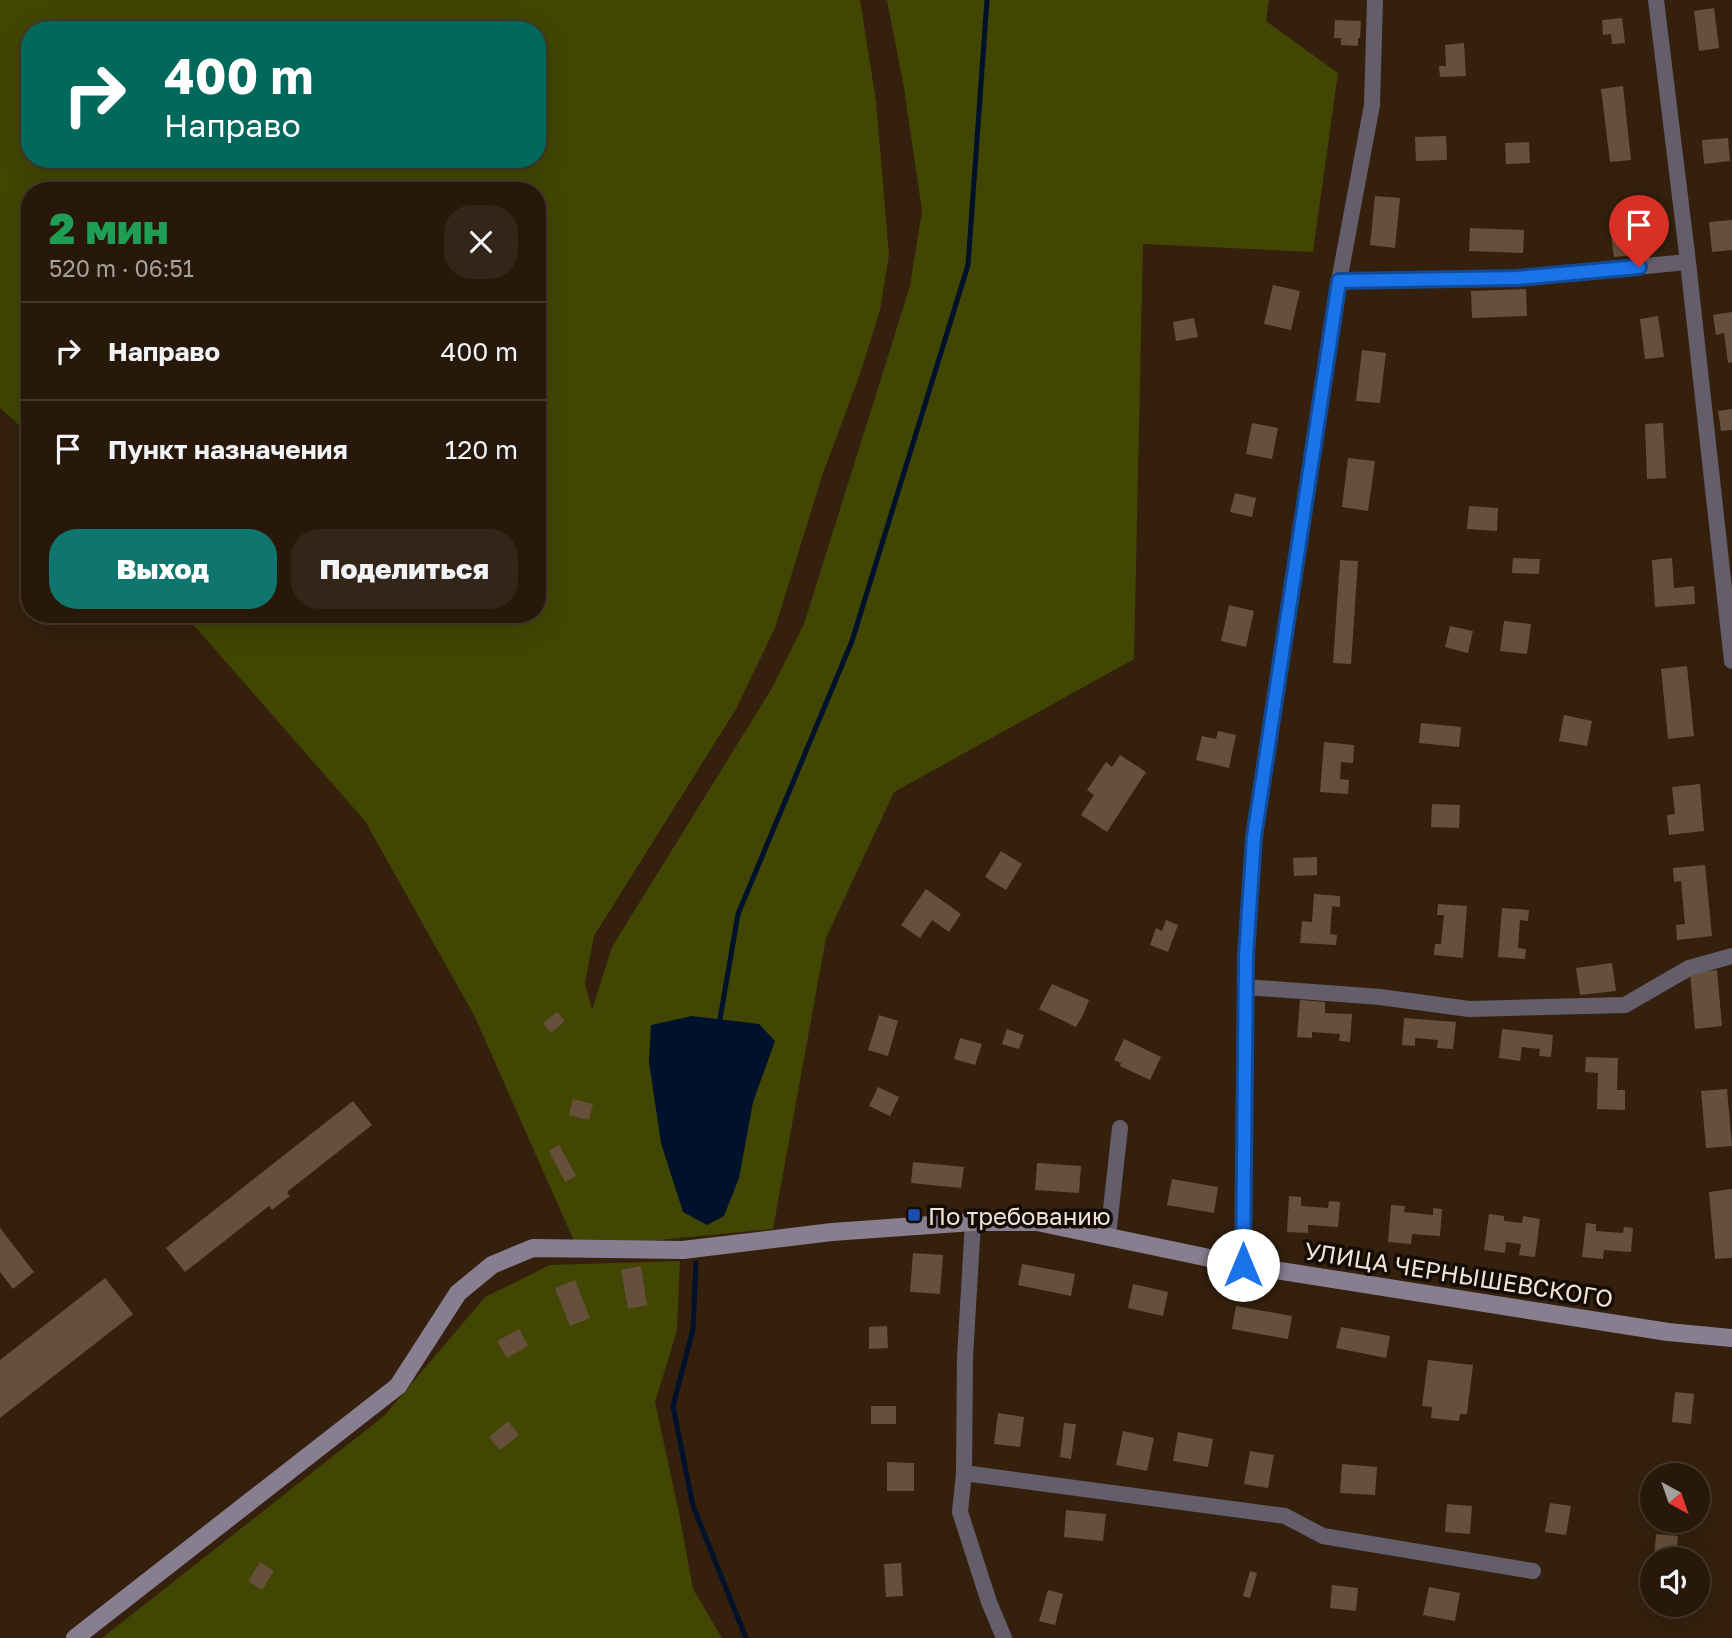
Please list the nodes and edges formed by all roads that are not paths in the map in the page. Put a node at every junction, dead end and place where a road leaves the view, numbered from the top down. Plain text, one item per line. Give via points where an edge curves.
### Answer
1 (1375, 0) edge
2 (1656, 0) edge
3 (1688, 262) junction
4 (1339, 281) junction
5 (1732, 661) edge
6 (1732, 956) edge
7 (1245, 987) junction
8 (1120, 1128) dead end
9 (973, 1222) junction
10 (1108, 1237) junction
11 (1243, 1265) junction
12 (1732, 1338) edge
13 (964, 1473) junction
14 (1533, 1571) dead end
15 (75, 1638) edge
16 (1004, 1638) edge

1 - 4 street via 1372,105
2 - 3 street
3 - 4 street via 1517,278
3 - 5 street
4 - 7 street via 1254,837
6 - 7 street via 1689,968 1625,1005 1469,1009
7 - 11 street
8 - 10 street
9 - 10 street, УЛИЦА ЧЕРНЫШЕВСКОГО via 1037,1222
9 - 13 street
9 - 15 street, УЛИЦА ЧЕРНЫШЕВСКОГО via 832,1232 683,1250 533,1248 492,1265 458,1293 398,1386
10 - 11 street, УЛИЦА ЧЕРНЫШЕВСКОГО
11 - 12 street, УЛИЦА ЧЕРНЫШЕВСКОГО via 1668,1332
13 - 14 street via 1285,1516 1323,1536
13 - 16 street via 960,1511

